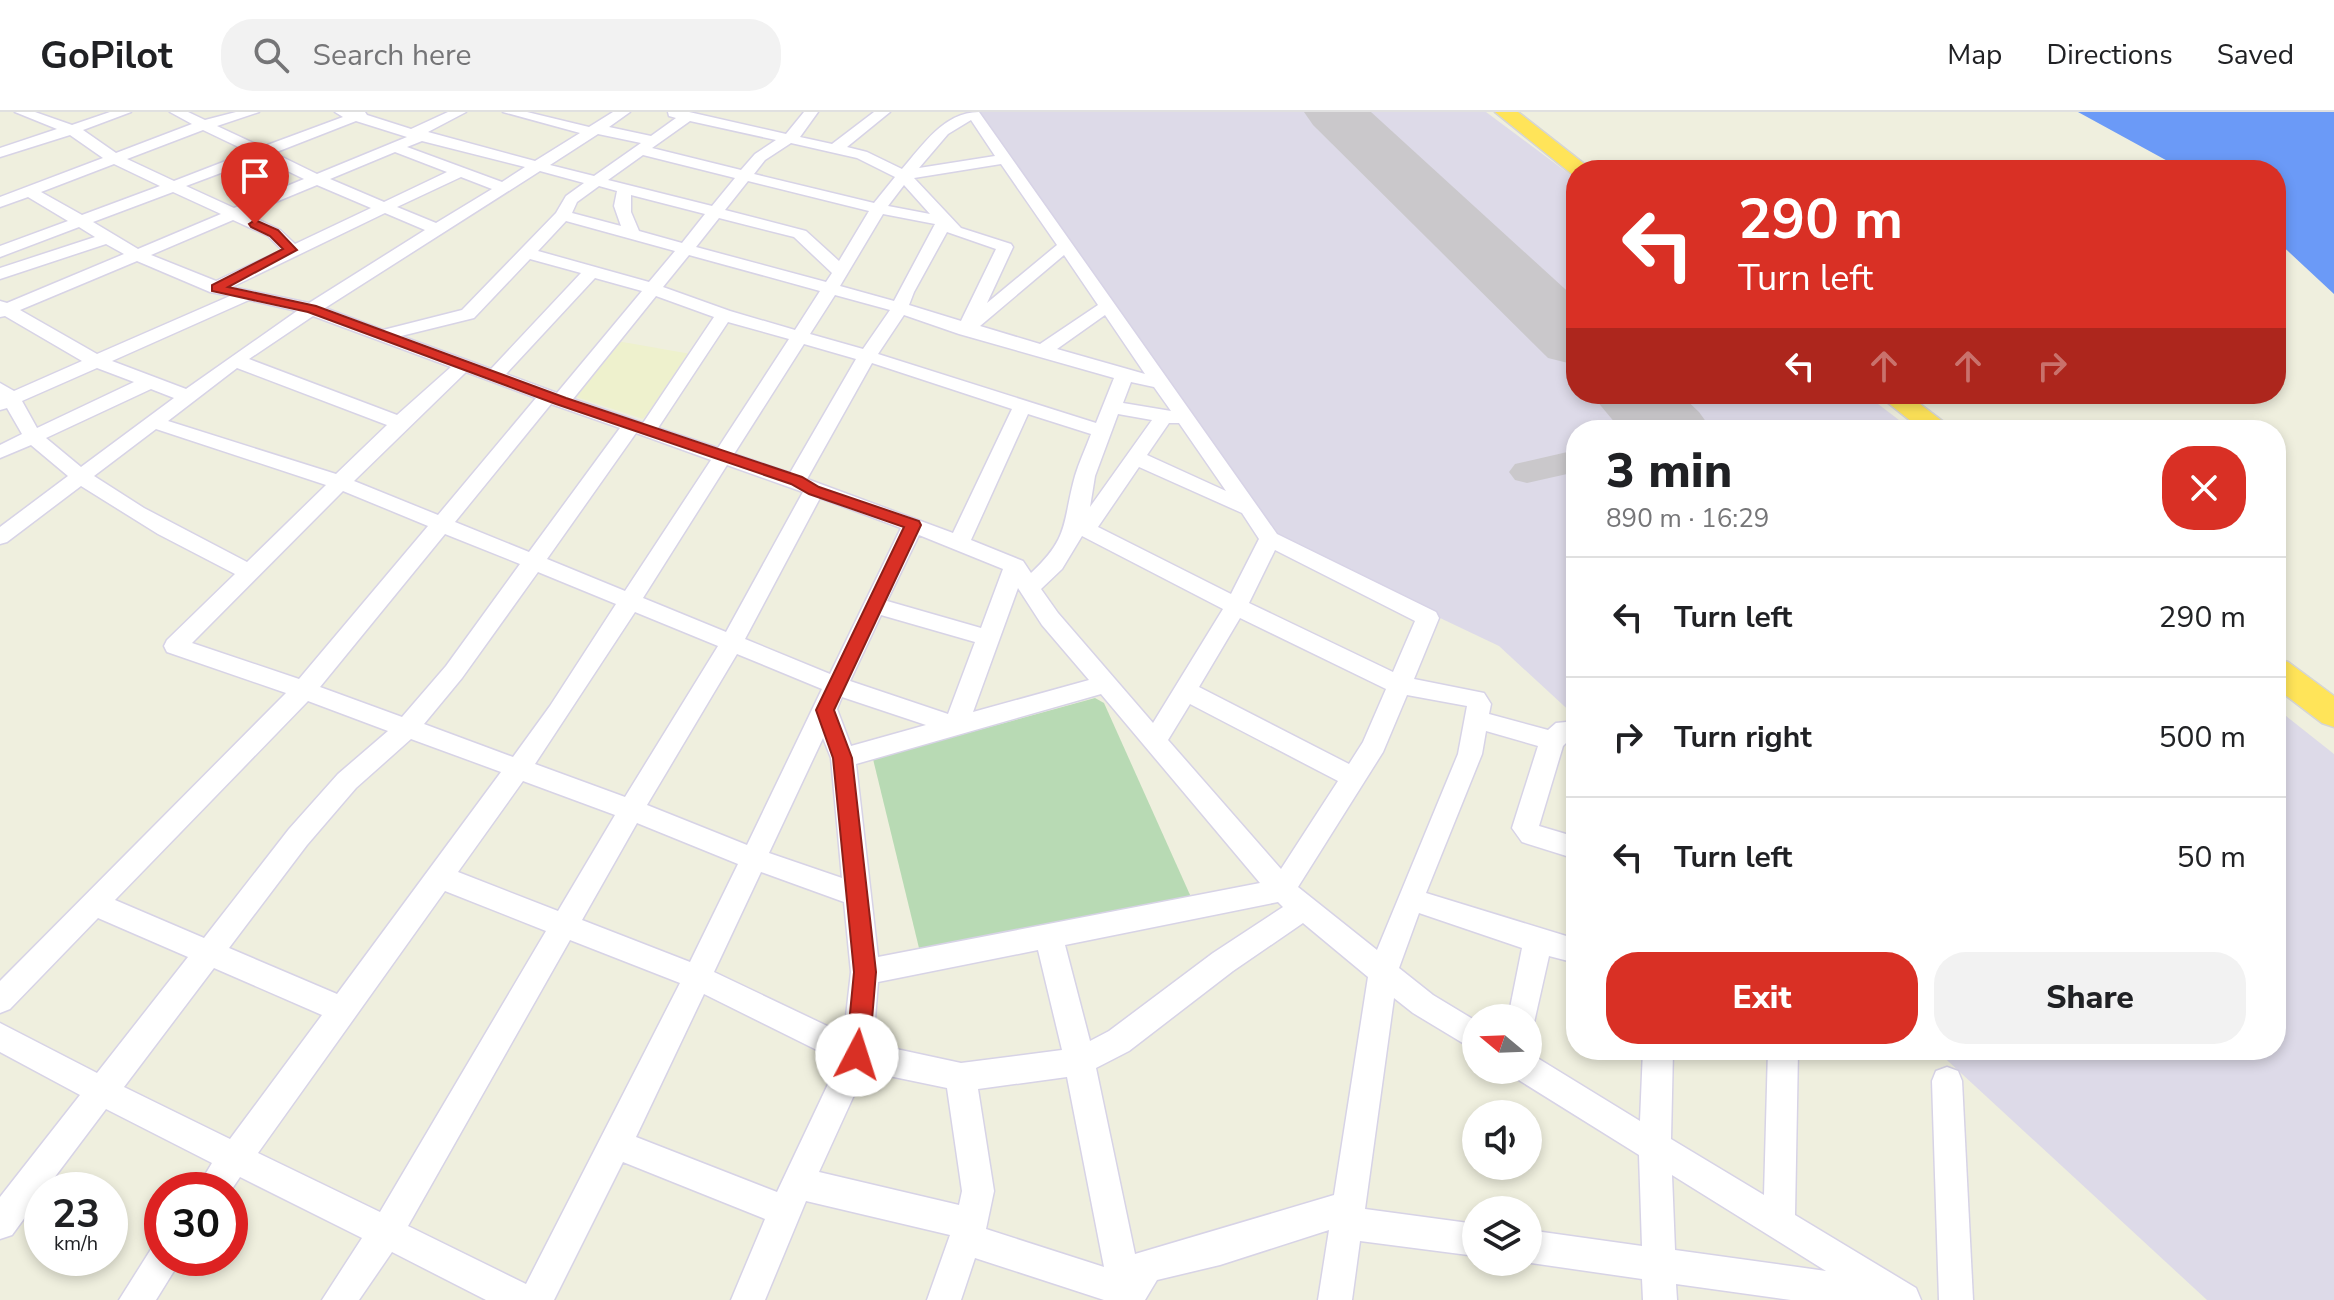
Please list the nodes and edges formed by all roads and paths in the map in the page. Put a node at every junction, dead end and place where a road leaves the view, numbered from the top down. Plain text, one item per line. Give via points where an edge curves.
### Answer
1 (22, 112) edge
2 (124, 112) edge
3 (177, 112) edge
4 (252, 112) edge
5 (459, 112) edge
6 (510, 112) edge
7 (623, 112) edge
8 (668, 112) edge
9 (811, 112) edge
10 (883, 112) edge
11 (972, 112) edge
12 (1505, 112) edge
13 (355, 114) edge
14 (701, 116) edge
15 (203, 125) junction
16 (73, 130) junction
17 (595, 131) junction
18 (418, 134) junction
19 (787, 140) junction
20 (654, 141) junction
21 (397, 148) junction
22 (835, 149) junction
23 (640, 150) junction
24 (0, 153) edge
25 (262, 154) junction
26 (115, 159) junction
27 (1005, 159) junction
28 (1568, 160) edge
29 (541, 165) junction
30 (459, 172) junction
31 (903, 175) junction
32 (746, 176) junction
33 (318, 180) junction
34 (596, 181) junction
35 (176, 186) junction
36 (504, 188) junction
37 (626, 188) junction
38 (29, 191) junction
39 (0, 202) edge
40 (387, 207) junction
41 (879, 209) junction
42 (718, 212) junction
43 (236, 215) junction
44 (563, 215) junction
45 (945, 221) junction
46 (80, 222) junction
47 (438, 230) junction
48 (633, 234) junction
49 (107, 238) junction
50 (688, 249) junction
51 (291, 250) junction
52 (1017, 250) junction
53 (1060, 251) junction
54 (0, 252) edge
55 (528, 253) junction
56 (137, 255) junction
57 (592, 271) junction
58 (0, 274) edge
59 (835, 281) junction
60 (216, 288) junction
61 (653, 289) junction
62 (247, 295) junction
63 (1107, 306) junction
64 (900, 308) junction
65 (2, 309) edge
66 (311, 309) junction
67 (724, 315) junction
68 (965, 330) junction
69 (383, 335) junction
70 (797, 338) junction
71 (1041, 352) junction
72 (867, 356) junction
73 (236, 361) junction
74 (97, 362) junction
75 (463, 365) junction
76 (1124, 375) junction
77 (494, 376) junction
78 (150, 382) junction
79 (1159, 382) junction
80 (187, 396) junction
81 (5, 397) edge
82 (554, 398) junction
83 (1904, 404) edge
84 (1022, 407) junction
85 (1111, 407) junction
86 (1164, 416) junction
87 (1186, 420) junction
88 (1926, 420) edge
89 (153, 422) junction
90 (400, 423) junction
91 (640, 426) junction
92 (1101, 431) junction
93 (32, 436) junction
94 (0, 452) edge
95 (721, 455) junction
96 (1137, 458) junction
97 (81, 474) junction
98 (339, 482) junction
99 (805, 486) junction
100 (1249, 509) junction
101 (443, 523) junction
102 (913, 525) junction
103 (1081, 527) junction
104 (2, 532) edge
105 (1270, 539) junction
106 (959, 543) junction
107 (535, 562) junction
108 (1015, 566) junction
109 (250, 572) junction
110 (1030, 587) junction
111 (628, 601) junction
112 (874, 605) junction
113 (1236, 606) junction
114 (988, 638) junction
115 (731, 644) junction
116 (2286, 678) edge
117 (1106, 684) junction
118 (1400, 685) junction
119 (304, 690) junction
120 (1186, 691) junction
121 (831, 698) junction
122 (2334, 714) edge
123 (1479, 720) junction
124 (956, 725) junction
125 (406, 729) junction
126 (1566, 730) edge
127 (1156, 740) junction
128 (1552, 741) junction
129 (843, 758) junction
130 (517, 769) junction
131 (1354, 778) junction
132 (631, 810) junction
133 (1566, 845) edge
134 (754, 859) junction
135 (440, 877) junction
136 (855, 894) junction
137 (1292, 899) junction
138 (1410, 899) junction
139 (93, 903) junction
140 (566, 924) junction
141 (1048, 936) junction
142 (1538, 940) junction
143 (1566, 948) edge
144 (208, 953) junction
145 (865, 972) junction
146 (1383, 974) junction
147 (699, 978) junction
148 (0, 1000) edge
149 (1526, 1004) edge
150 (344, 1011) junction
151 (1462, 1028) edge
152 (0, 1037) edge
153 (857, 1055) junction
154 (1658, 1060) edge
155 (1783, 1060) edge
156 (1078, 1062) junction
157 (961, 1077) junction
158 (1542, 1078) edge
159 (1947, 1081) dead end
160 (102, 1094) junction
161 (618, 1145) junction
162 (1655, 1148) junction
163 (236, 1156) junction
164 (225, 1172) edge
165 (792, 1197) junction
166 (1348, 1215) junction
167 (0, 1223) edge
168 (1779, 1223) junction
169 (387, 1231) junction
170 (969, 1232) junction
171 (1462, 1237) edge
172 (1542, 1249) edge
173 (1658, 1264) junction
174 (153, 1276) edge
175 (1862, 1289) edge
176 (1128, 1295) edge
177 (136, 1300) edge
178 (339, 1300) edge
179 (522, 1300) edge
180 (536, 1300) edge
181 (748, 1300) edge
182 (944, 1300) edge
183 (1335, 1300) edge
184 (1660, 1300) edge
185 (1904, 1300) edge
186 (1956, 1300) edge

1 - 16 street
2 - 16 street
3 - 15 street
4 - 15 street
5 - 18 street
6 - 17 street
7 - 17 street
8 - 14 street
9 - 19 street
10 - 22 street
11 - 27 street
11 - 31 street via 943,131
12 - 28 highway
13 - 18 street
13 - 25 street
14 - 19 street
14 - 20 street
15 - 25 street
15 - 26 street
16 - 24 street
16 - 26 street
17 - 20 street
17 - 29 street
18 - 21 street
18 - 29 street
19 - 22 street
19 - 32 street via 764,152
20 - 23 street
21 - 30 street
21 - 33 street
22 - 31 street
23 - 32 street
23 - 34 street
25 - 33 street
25 - 35 street
26 - 35 street
26 - 38 street
27 - 31 street
27 - 53 street
29 - 34 street
29 - 36 street
30 - 36 street
30 - 40 street
31 - 41 street
31 - 45 street
32 - 41 street
32 - 42 street
33 - 40 street
33 - 43 street
34 - 37 street
34 - 44 street via 571,199
35 - 43 street
35 - 46 street
36 - 47 street
37 - 42 street
37 - 48 street via 621,211
38 - 39 street
38 - 46 street
40 - 47 street
40 - 51 street
41 - 45 street
41 - 59 street
42 - 50 street
42 - 59 street via 800,234
43 - 51 street via 274,233
43 - 56 street
44 - 48 street
44 - 55 street
45 - 52 street via 966,237
45 - 64 street
46 - 49 street
46 - 54 street
47 - 66 street
48 - 50 street
49 - 56 street
49 - 58 street
50 - 59 street
50 - 61 street
51 - 60 street
52 - 53 street
52 - 68 street
53 - 63 street
53 - 68 street
55 - 57 street
55 - 69 street via 462,318
56 - 60 street
56 - 65 street
57 - 61 street
57 - 77 street
59 - 64 street
59 - 70 street
60 - 62 street
61 - 67 street
61 - 82 street
62 - 66 street
62 - 74 street
63 - 71 street
63 - 79 street
64 - 68 street
64 - 72 street
65 - 74 street
66 - 69 street
66 - 73 street
67 - 70 street
67 - 91 street
68 - 71 street
69 - 75 street
70 - 72 street
70 - 95 street
71 - 76 street
72 - 84 street
72 - 99 street
73 - 80 street
73 - 90 street
74 - 78 street
74 - 81 street
75 - 77 street
75 - 90 street
76 - 79 street
76 - 85 street
77 - 82 street
78 - 80 street
78 - 93 street
79 - 87 street
80 - 89 street
81 - 93 street
82 - 91 street
82 - 101 street
83 - 88 highway
84 - 92 street
84 - 106 street
85 - 86 street
85 - 92 street
86 - 87 street
86 - 96 street
87 - 100 street
89 - 97 street
89 - 98 street
90 - 98 street
91 - 95 street
91 - 107 street
92 - 103 street via 1085,476
93 - 94 street
93 - 97 street
95 - 99 street
95 - 111 street
96 - 100 street
96 - 103 street
97 - 104 street
97 - 109 street via 172,534
98 - 101 street
98 - 109 street
99 - 102 street
99 - 115 street
100 - 105 street
101 - 107 street
101 - 119 street
102 - 106 street
102 - 112 street
103 - 110 street
103 - 113 street
105 - 113 street
105 - 118 street via 1428,618
106 - 108 street
107 - 111 street
107 - 125 street
108 - 110 street
108 - 114 street
109 - 119 street via 175,646
110 - 117 street
111 - 115 street
111 - 130 street
112 - 114 street
112 - 121 street
113 - 118 street
113 - 120 street
114 - 124 street
115 - 121 street
115 - 132 street
116 - 122 highway
117 - 124 street
117 - 127 street
118 - 123 street via 1476,699
118 - 131 street
119 - 125 street
119 - 139 street
120 - 127 street
120 - 131 street
121 - 124 street
121 - 129 street
121 - 134 street
123 - 128 street
123 - 138 street via 1462,776
124 - 129 street
125 - 130 street
125 - 144 street via 347,781
126 - 128 street
127 - 137 street
128 - 133 street via 1525,828 1531,835
129 - 136 street
130 - 132 street
130 - 135 street
131 - 137 street
132 - 134 street
132 - 140 street
134 - 136 street
134 - 147 street
135 - 140 street
135 - 150 street
136 - 145 street
137 - 141 street
137 - 146 street
137 - 156 street via 1223,962 1119,1041
138 - 142 street
138 - 146 street
139 - 144 street
139 - 148 street
140 - 147 street
140 - 169 street
141 - 145 street
141 - 156 street
142 - 143 street
142 - 149 street
144 - 150 street
144 - 160 street
145 - 153 street
146 - 151 street
146 - 166 street
147 - 153 street
147 - 161 street
150 - 163 street
152 - 160 street
153 - 157 street
153 - 165 street
154 - 162 street
155 - 168 street
156 - 157 street
156 - 176 street
157 - 170 street via 977,1169
158 - 162 street
159 - 186 street
160 - 163 street
160 - 167 street
161 - 165 street
161 - 180 street
162 - 168 street
162 - 173 street
163 - 164 street
163 - 169 street
165 - 170 street
165 - 181 street
166 - 171 street
166 - 176 street via 1147,1266
166 - 183 street
168 - 175 street
169 - 178 street
169 - 179 street
170 - 176 street
170 - 182 street
172 - 173 street
173 - 175 street
173 - 184 street
174 - 177 street
175 - 185 street

